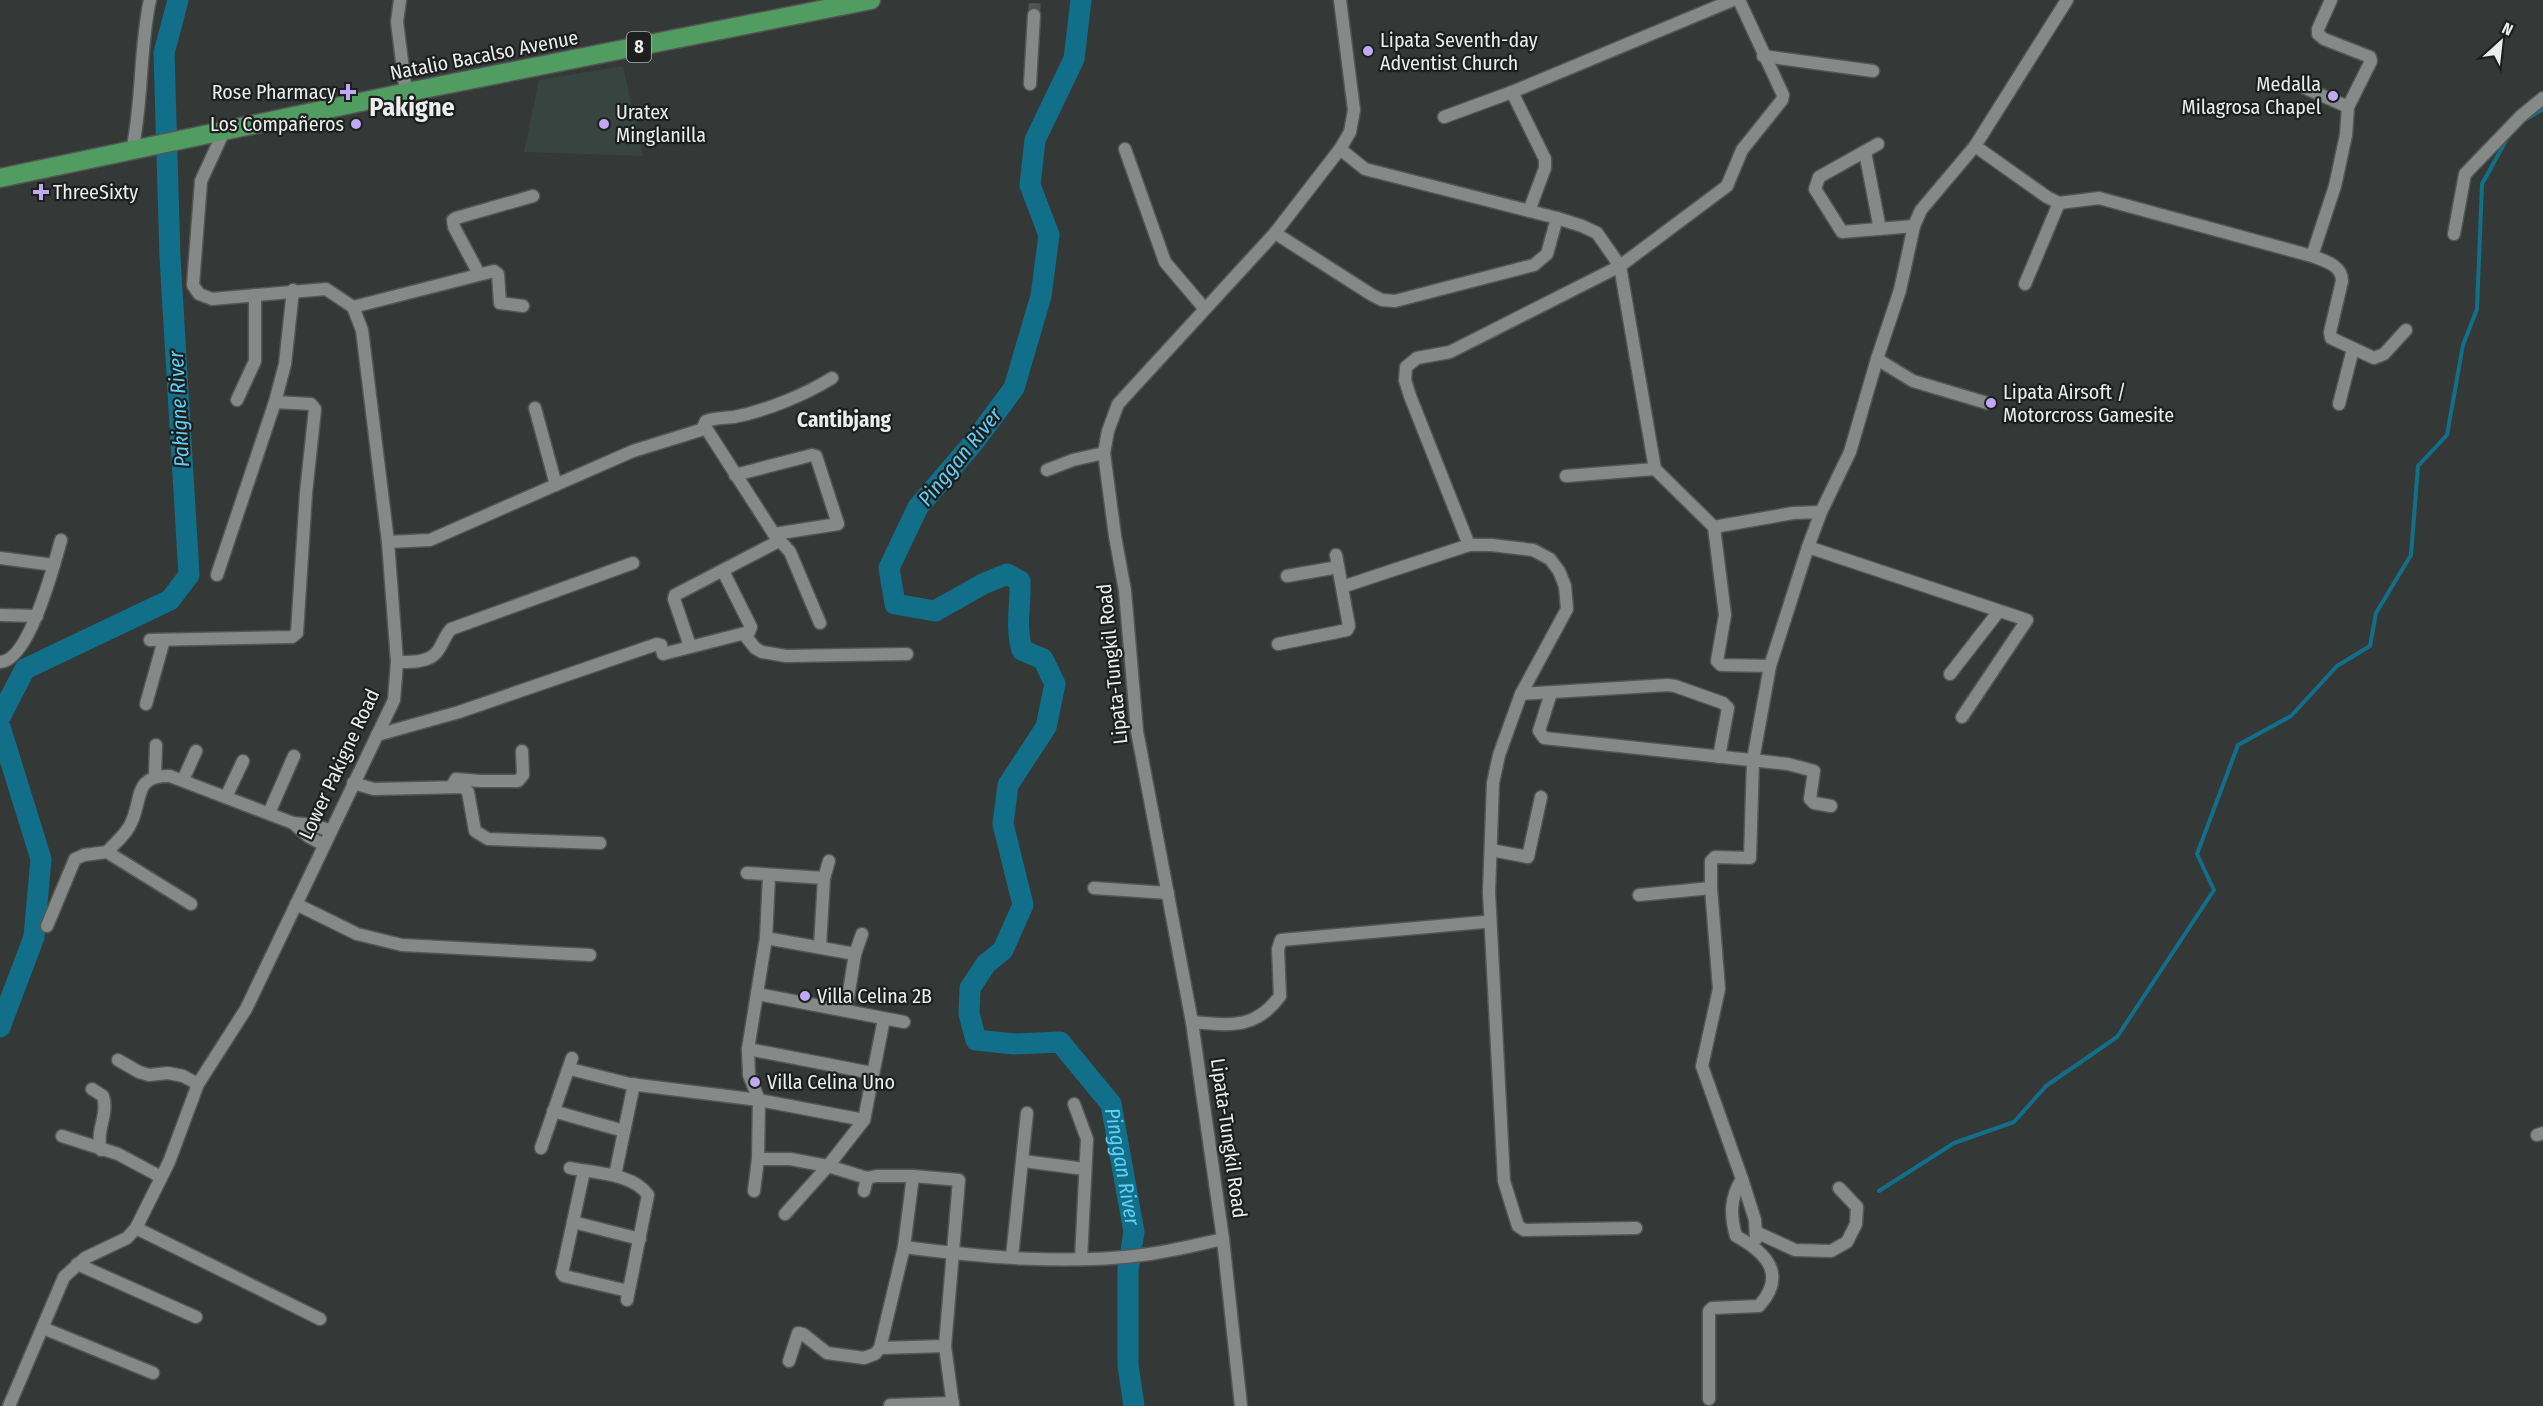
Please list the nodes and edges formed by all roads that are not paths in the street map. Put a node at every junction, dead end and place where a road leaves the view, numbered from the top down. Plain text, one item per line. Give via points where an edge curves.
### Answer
1 (150, 0) edge
2 (400, 0) edge
3 (1340, 0) edge
4 (1733, 0) edge
5 (1739, 0) edge
6 (2067, 0) edge
7 (2331, 0) edge
8 (860, 1) edge
9 (1034, 15) tunnel mouth
10 (1763, 56) junction
11 (1873, 71) dead end
12 (1030, 84) dead end
13 (2303, 87) dead end
14 (1512, 92) junction
15 (406, 93) junction
16 (2543, 98) edge
17 (2348, 107) junction
18 (1444, 117) dead end
19 (224, 131) junction
20 (1878, 144) dead end
21 (1975, 146) junction
22 (1340, 148) junction
23 (1125, 149) dead end
24 (138, 150) junction
25 (1865, 152) junction
26 (0, 178) edge
27 (533, 196) dead end
28 (2059, 203) junction
29 (1529, 211) junction
30 (1557, 218) junction
31 (1914, 226) junction
32 (1880, 229) junction
33 (1275, 233) junction
34 (2454, 234) dead end
35 (2312, 256) junction
36 (1620, 266) junction
37 (478, 274) junction
38 (2025, 284) dead end
39 (293, 290) junction
40 (255, 295) junction
41 (523, 306) dead end
42 (353, 307) junction
43 (1204, 308) junction
44 (2406, 330) dead end
45 (2353, 349) junction
46 (1876, 359) junction
47 (832, 378) dead end
48 (237, 400) dead end
49 (275, 402) junction
50 (1987, 403) dead end
51 (2339, 404) dead end
52 (535, 408) dead end
53 (704, 429) junction
54 (1104, 453) junction
55 (1655, 469) junction
56 (1047, 470) dead end
57 (735, 475) junction
58 (1566, 476) dead end
59 (556, 485) junction
60 (1821, 512) junction
61 (1714, 527) junction
62 (776, 537) junction
63 (61, 540) dead end
64 (388, 543) junction
65 (1469, 545) junction
66 (1808, 547) junction
67 (0, 558) edge
68 (633, 563) dead end
69 (54, 565) junction
70 (723, 571) junction
71 (217, 575) dead end
72 (1287, 576) dead end
73 (1342, 587) junction
74 (1999, 611) junction
75 (0, 615) edge
76 (37, 616) junction
77 (820, 623) dead end
78 (744, 634) junction
79 (150, 640) dead end
80 (164, 640) junction
81 (1278, 644) dead end
82 (690, 646) junction
83 (907, 654) dead end
84 (0, 662) edge
85 (397, 662) junction
86 (1770, 666) junction
87 (1950, 674) dead end
88 (1551, 693) junction
89 (1521, 694) junction
90 (146, 704) dead end
91 (1962, 717) dead end
92 (377, 735) junction
93 (156, 745) dead end
94 (196, 751) dead end
95 (522, 751) dead end
96 (294, 756) dead end
97 (1719, 757) junction
98 (1753, 760) junction
99 (243, 761) dead end
100 (155, 775) junction
101 (183, 780) junction
102 (353, 783) junction
103 (452, 786) junction
104 (1541, 796) dead end
105 (226, 797) junction
106 (1831, 806) dead end
107 (268, 813) junction
108 (293, 823) junction
109 (331, 831) junction
110 (600, 843) dead end
111 (324, 844) junction
112 (1491, 850) junction
113 (107, 852) junction
114 (829, 861) dead end
115 (747, 873) dead end
116 (769, 876) junction
117 (824, 878) junction
118 (1094, 888) dead end
119 (1711, 888) junction
120 (1168, 893) junction
121 (1639, 895) dead end
122 (191, 904) dead end
123 (296, 904) junction
124 (1484, 922) dead end
125 (47, 926) dead end
126 (862, 934) dead end
127 (766, 938) junction
128 (820, 946) junction
129 (855, 954) junction
130 (590, 955) dead end
131 (757, 994) junction
132 (846, 1010) junction
133 (884, 1019) junction
134 (904, 1022) dead end
135 (1192, 1022) junction
136 (748, 1049) junction
137 (118, 1060) dead end
138 (872, 1073) junction
139 (198, 1084) junction
140 (634, 1084) junction
141 (93, 1089) dead end
142 (759, 1100) junction
143 (1074, 1104) dead end
144 (554, 1111) junction
145 (1027, 1113) dead end
146 (864, 1120) junction
147 (624, 1131) junction
148 (62, 1136) dead end
149 (541, 1148) dead end
150 (101, 1150) junction
151 (758, 1159) junction
152 (1023, 1161) junction
153 (828, 1166) junction
154 (570, 1168) dead end
155 (1085, 1169) junction
156 (584, 1171) junction
157 (615, 1175) junction
158 (913, 1176) junction
159 (161, 1177) junction
160 (867, 1178) junction
161 (1742, 1179) junction
162 (1839, 1188) dead end
163 (753, 1191) dead end
164 (864, 1191) dead end
165 (785, 1214) dead end
166 (573, 1222) junction
167 (136, 1228) junction
168 (1636, 1228) dead end
169 (1756, 1232) junction
170 (640, 1239) junction
171 (1223, 1239) junction
172 (904, 1246) junction
173 (1756, 1247) junction
174 (954, 1254) junction
175 (1012, 1257) junction
176 (1082, 1259) junction
177 (77, 1264) junction
178 (196, 1317) dead end
179 (320, 1319) dead end
180 (43, 1328) junction
181 (945, 1346) junction
182 (880, 1348) junction
183 (789, 1361) dead end
184 (153, 1373) dead end
185 (1709, 1399) dead end
186 (953, 1404) edge
187 (890, 1405) edge
188 (9, 1406) edge
189 (1241, 1406) edge

1 - 24 street via 145,24
2 - 15 street via 397,22
3 - 22 street, Lipata-Tungkil Road via 1354,110 1350,132
4 - 14 street
5 - 10 street
6 - 21 street
7 - 17 street via 2318,34 2371,59
8 - 15 highway, Natalio Bacalso Avenue / 8
9 - 12 street
10 - 11 street
10 - 36 street via 1783,97 1742,150 1727,186
13 - 17 street
14 - 18 street
14 - 29 street via 1545,159
15 - 19 highway, Natalio Bacalso Avenue / 8
16 - 34 street via 2465,174
17 - 35 street via 2335,186
19 - 24 highway, Natalio Bacalso Avenue / 8
19 - 40 street via 201,181 193,285 199,294 212,299
20 - 25 street
21 - 28 street
21 - 31 street via 1921,210
22 - 29 street via 1365,169
22 - 33 street, Lipata-Tungkil Road
23 - 43 street via 1165,262
24 - 26 highway, Natalio Bacalso Avenue / 8
25 - 32 street
25 - 32 street via 1819,177 1815,189 1840,230 1848,233
27 - 37 street via 453,220
28 - 35 street via 2099,198
28 - 38 street
29 - 30 street
30 - 33 street via 1547,254 1534,265 1395,301 1372,295
30 - 36 street via 1597,233
31 - 32 street
31 - 46 street via 1900,290
33 - 43 street, Lipata-Tungkil Road
35 - 45 street via 2342,275 2330,332 2333,340
36 - 55 street
36 - 65 street via 1450,352 1417,358 1406,367 1410,396
37 - 41 street via 497,272 500,303
37 - 42 street
39 - 40 street
39 - 42 street via 326,289
39 - 49 street via 285,364
40 - 48 street via 255,361
42 - 64 street, Lower Pakigne Road via 362,330
43 - 54 street, Lipata-Tungkil Road via 1118,404
44 - 45 street via 2384,354 2374,358
45 - 51 street
46 - 50 street via 1913,381
46 - 60 street via 1850,452
47 - 53 street via 813,390 770,405 706,421
49 - 71 street
49 - 80 street via 311,404 315,409 297,633 292,637
52 - 59 street
53 - 57 street
53 - 59 street via 633,451
54 - 56 street
54 - 120 street, Lipata-Tungkil Road via 1125,591 1137,730
55 - 58 street
55 - 61 street
57 - 62 street
57 - 62 street via 816,456 839,522
59 - 64 street via 430,540
60 - 61 street
60 - 66 street
61 - 86 street via 1725,615 1717,661
62 - 70 street
62 - 77 street via 790,552
63 - 69 street
64 - 85 street, Lower Pakigne Road
65 - 73 street
65 - 89 street via 1533,550 1550,559 1565,586 1567,609
66 - 74 street
66 - 86 street
67 - 69 street
68 - 85 street via 451,629 434,655
69 - 76 street
70 - 78 street via 751,627
70 - 82 street via 675,597
72 - 73 street via 1337,561
73 - 81 street via 1347,630
74 - 87 street
74 - 91 street via 2027,620
75 - 76 street
76 - 84 street via 32,630 8,660
78 - 82 street
78 - 83 street via 762,652 786,656
79 - 80 street
80 - 90 street
82 - 92 street via 663,654 657,644 459,712
85 - 92 street, Lower Pakigne Road via 394,699
86 - 98 street
88 - 89 street
88 - 97 street via 1539,731 1544,738
88 - 97 street via 1668,685 1714,700 1726,705 1729,711
89 - 112 street via 1493,783
92 - 102 street, Lower Pakigne Road
93 - 100 street
94 - 101 street
95 - 103 street via 523,775 518,781 480,782 460,777
96 - 107 street
97 - 98 street
98 - 106 street via 1814,771 1810,799
98 - 119 street via 1750,858 1713,858
99 - 105 street
100 - 101 street
100 - 113 street via 143,783 129,827
101 - 105 street
102 - 103 street via 374,789
102 - 109 street, Lower Pakigne Road
103 - 110 street via 466,789 475,831 488,839
104 - 112 street via 1528,857
105 - 107 street
107 - 108 street
108 - 109 street
108 - 111 street
109 - 111 street, Lower Pakigne Road
111 - 123 street, Lower Pakigne Road
112 - 168 street via 1489,912 1504,1181 1518,1226 1528,1230
113 - 122 street
113 - 125 street via 75,859
114 - 117 street
115 - 116 street
116 - 117 street
116 - 127 street
117 - 128 street
118 - 120 street
119 - 121 street
119 - 161 street via 1719,988 1702,1066
120 - 135 street, Lipata-Tungkil Road
123 - 130 street via 357,934 402,945
123 - 139 street, Lower Pakigne Road via 246,1009
124 - 135 street via 1281,940 1280,996 1264,1015 1236,1026
126 - 129 street
127 - 128 street
127 - 131 street
128 - 129 street
129 - 132 street
131 - 132 street
131 - 136 street
132 - 133 street
133 - 134 street
133 - 138 street
135 - 171 street, Lipata-Tungkil Road
136 - 138 street
136 - 142 street via 750,1075
137 - 139 street via 138,1072 183,1076
138 - 146 street
139 - 159 street, Lower Pakigne Road
140 - 142 street
140 - 144 street via 571,1063
140 - 147 street
141 - 150 street via 103,1095 107,1108 98,1138
142 - 146 street
142 - 151 street
143 - 155 street via 1087,1139
144 - 147 street
144 - 149 street
145 - 152 street
146 - 153 street
147 - 157 street
148 - 150 street
150 - 159 street via 118,1154
151 - 153 street via 790,1159
151 - 163 street
152 - 155 street
152 - 175 street
153 - 160 street
153 - 165 street
154 - 156 street
155 - 176 street
156 - 157 street
156 - 166 street
157 - 170 street via 648,1195
158 - 160 street
158 - 172 street
158 - 174 street via 959,1180
159 - 167 street, Lower Pakigne Road
160 - 164 street
161 - 169 street
161 - 173 street via 1733,1193 1731,1219 1736,1236
162 - 169 street via 1857,1207 1857,1224 1847,1242 1831,1251 1795,1250
166 - 170 street
166 - 170 street via 563,1275 627,1295
167 - 177 street, Lower Pakigne Road via 128,1238
167 - 179 street
169 - 173 street
171 - 176 street via 1140,1255
171 - 189 street, Lipata-Tungkil Road
172 - 174 street
172 - 182 street
173 - 185 street via 1773,1272 1772,1287 1759,1306 1709,1311
174 - 175 street
174 - 181 street
175 - 176 street
177 - 178 street
177 - 180 street, Lower Pakigne Road via 62,1280
180 - 184 street
180 - 188 street, Lower Pakigne Road
181 - 182 street
181 - 186 street
182 - 183 street via 864,1358 827,1353 798,1333
186 - 187 street

